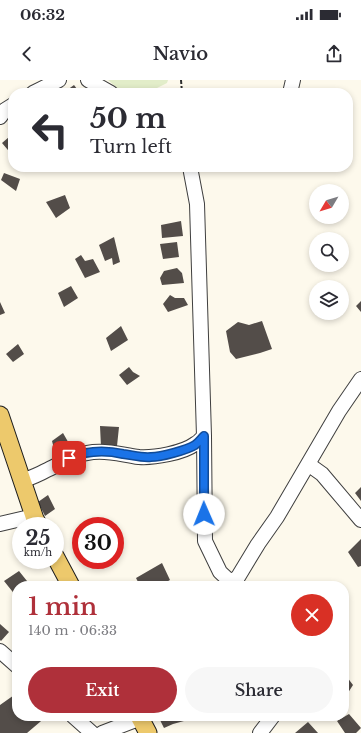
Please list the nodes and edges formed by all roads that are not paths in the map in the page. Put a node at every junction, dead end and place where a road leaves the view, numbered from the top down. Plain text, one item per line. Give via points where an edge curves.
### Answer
1 (58, 80) edge
2 (88, 80) edge
3 (43, 88) edge
4 (102, 88) edge
5 (8, 108) edge
6 (0, 117) edge
7 (191, 172) edge
8 (361, 379) edge
9 (0, 415) edge
10 (204, 436) junction
11 (308, 464) junction
12 (22, 481) junction
13 (36, 517) edge
14 (361, 520) edge
15 (12, 523) edge
16 (0, 524) edge
17 (62, 569) edge
18 (68, 581) edge
19 (230, 581) edge
20 (236, 581) edge
21 (0, 651) edge
22 (12, 662) edge
23 (79, 721) edge
24 (269, 721) edge
25 (143, 722) edge
26 (92, 733) edge
27 (102, 733) edge
28 (260, 733) edge

1 - 3 street
2 - 4 street
5 - 6 street
7 - 10 street via 197,204
8 - 11 street
9 - 12 main road
10 - 12 street via 194,446 151,458 108,451 77,455
10 - 19 street via 204,541 220,572
11 - 14 street via 322,474
11 - 20 street via 278,517
12 - 13 main road
15 - 16 street
17 - 18 main road
21 - 22 street
23 - 26 street
24 - 28 street
25 - 27 street

